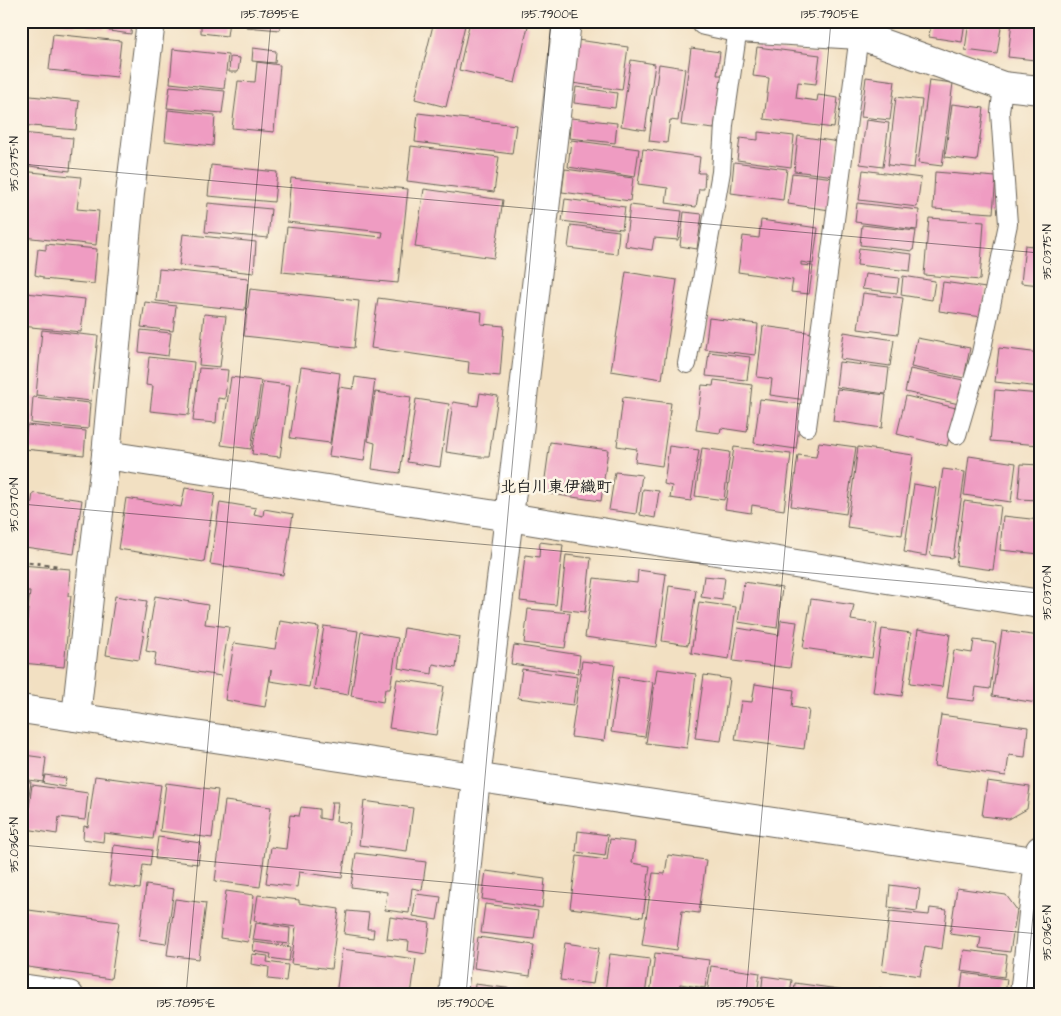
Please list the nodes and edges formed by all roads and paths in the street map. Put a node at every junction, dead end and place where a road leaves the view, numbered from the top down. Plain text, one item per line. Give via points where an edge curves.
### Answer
1 (151, 21) edge
2 (567, 21) edge
3 (705, 21) edge
4 (738, 28) junction
5 (841, 30) edge
6 (1003, 86) junction
7 (1040, 90) edge
8 (687, 364) dead end
9 (806, 426) dead end
10 (957, 435) dead end
11 (106, 455) junction
12 (509, 517) junction
13 (1040, 604) edge
14 (21, 709) edge
15 (76, 717) junction
16 (476, 778) junction
17 (1039, 858) edge
18 (21, 988) edge
19 (69, 995) edge
20 (453, 995) edge
21 (1024, 995) edge

1 - 11 street via 130,193
2 - 12 street
3 - 4 street
4 - 5 street
4 - 8 lane via 724,125 721,172
5 - 6 street
5 - 9 lane via 826,289
6 - 7 street
6 - 10 lane via 1000,112 1008,224 981,353
11 - 12 street
11 - 15 street
12 - 13 street
12 - 16 street
14 - 15 street
15 - 16 street
16 - 17 street
16 - 20 street
17 - 21 street
18 - 19 street

